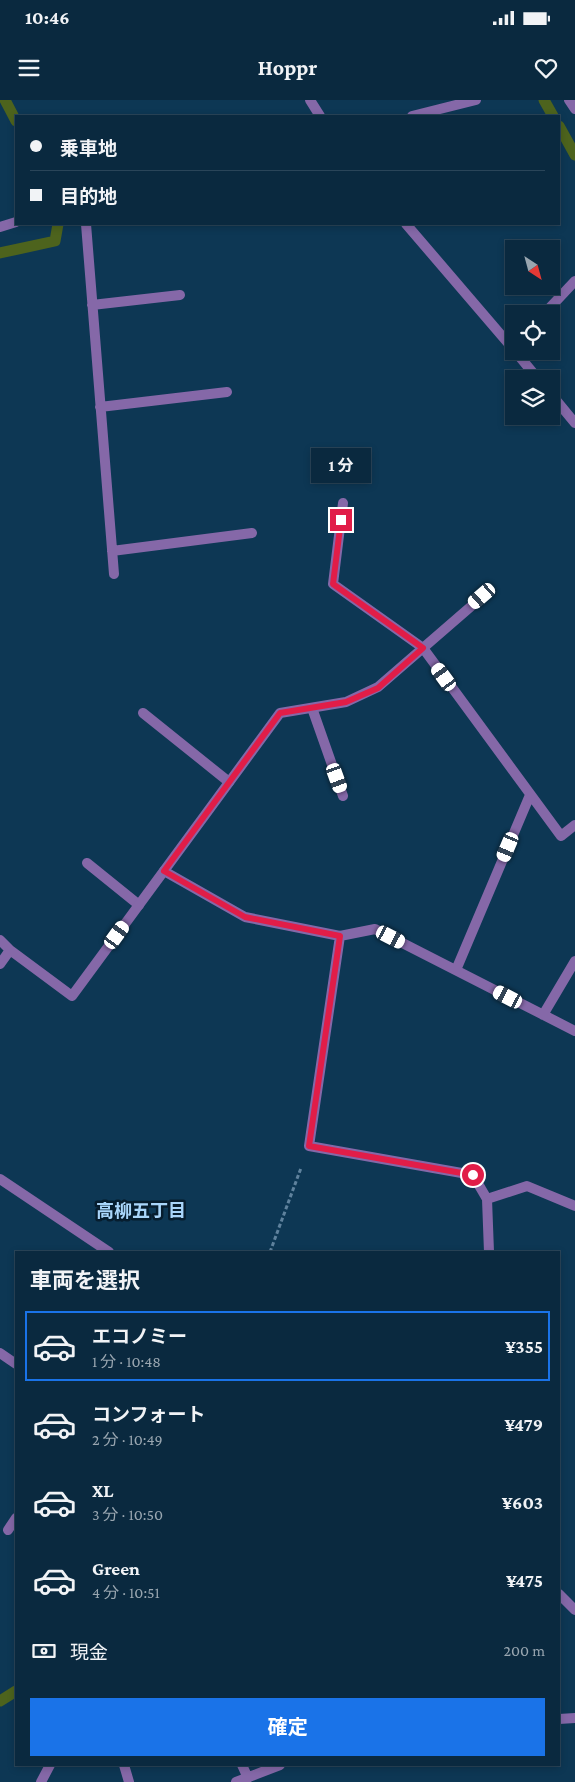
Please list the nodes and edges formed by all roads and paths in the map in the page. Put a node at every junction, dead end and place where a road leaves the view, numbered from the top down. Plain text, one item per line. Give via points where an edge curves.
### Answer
1 (310, 100) edge
2 (476, 100) edge
3 (569, 100) edge
4 (575, 109) edge
5 (319, 115) edge
6 (416, 115) edge
7 (15, 222) edge
8 (86, 225) edge
9 (407, 225) edge
10 (0, 227) edge
11 (575, 280) edge
12 (180, 295) dead end
13 (92, 305) junction
14 (552, 305) edge
15 (505, 339) edge
16 (523, 360) edge
17 (531, 370) edge
18 (227, 392) dead end
19 (560, 404) edge
20 (100, 407) junction
21 (575, 422) edge
22 (343, 503) dead end
23 (252, 533) dead end
24 (112, 551) junction
25 (114, 574) dead end
26 (482, 596) dead end
27 (423, 648) junction
28 (312, 708) junction
29 (143, 713) dead end
30 (229, 782) junction
31 (530, 795) junction
32 (343, 796) dead end
33 (575, 825) edge
34 (87, 863) dead end
35 (164, 871) junction
36 (139, 905) junction
37 (340, 936) junction
38 (0, 940) edge
39 (10, 950) junction
40 (575, 961) edge
41 (0, 964) edge
42 (456, 970) junction
43 (543, 1015) junction
44 (575, 1031) edge
45 (309, 1146) junction
46 (0, 1179) edge
47 (487, 1200) junction
48 (575, 1206) edge
49 (108, 1251) edge
50 (270, 1251) edge
51 (489, 1251) edge
52 (0, 1352) edge
53 (15, 1363) edge
54 (15, 1520) edge
55 (8, 1530) dead end
56 (560, 1595) edge
57 (575, 1610) edge
58 (575, 1718) edge
59 (560, 1719) edge
60 (49, 1766) edge
61 (124, 1766) edge
62 (242, 1766) edge
63 (278, 1766) edge
64 (248, 1778) junction
65 (41, 1782) edge
66 (129, 1782) edge
67 (236, 1782) edge

1 - 5 street
2 - 6 street
3 - 4 street
7 - 10 street
8 - 13 street
9 - 15 street
11 - 14 street
12 - 13 street
13 - 20 street
16 - 17 street
18 - 20 street
19 - 21 street
20 - 24 street
22 - 27 street via 333,584
23 - 24 street
24 - 25 street
26 - 27 street
27 - 28 street via 378,688 346,702
27 - 31 street
28 - 30 street via 280,713
28 - 32 street
29 - 30 street
30 - 35 street
31 - 33 street via 560,836
31 - 42 street
34 - 36 street
35 - 36 street
35 - 37 street via 245,917
36 - 39 street via 72,996
37 - 42 street via 375,929
37 - 45 street
38 - 39 street
39 - 41 street
40 - 43 street
42 - 43 street
43 - 44 street
45 - 47 street via 473,1175
45 - 50 path
46 - 49 street
47 - 48 street via 527,1186
47 - 51 street
52 - 53 street
54 - 55 street
56 - 57 street
58 - 59 street
60 - 65 street
61 - 66 street
62 - 64 street
63 - 64 street
64 - 67 street

